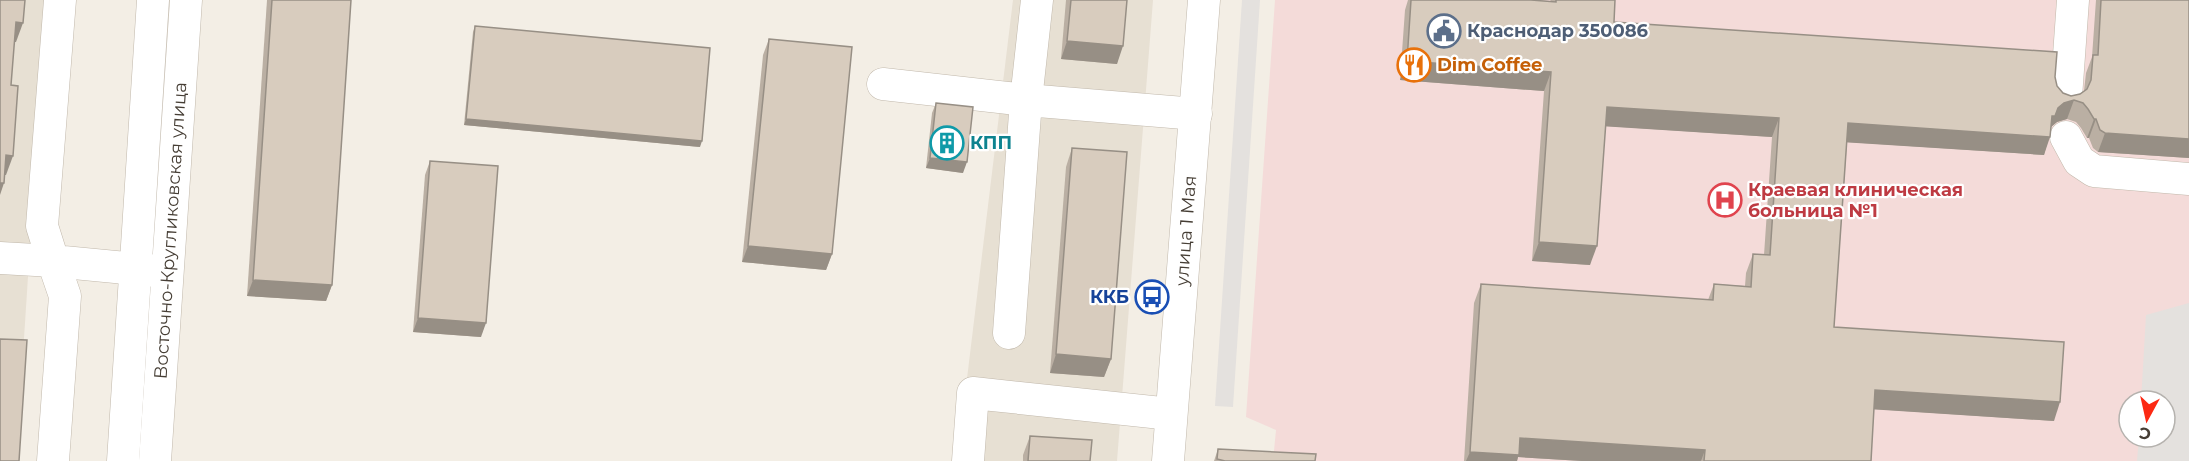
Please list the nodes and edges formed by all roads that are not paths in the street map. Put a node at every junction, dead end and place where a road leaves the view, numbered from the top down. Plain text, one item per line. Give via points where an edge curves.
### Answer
1 (60, 0) edge
2 (153, 0) edge
3 (186, 0) edge
4 (1037, 0) edge
5 (1204, 0) edge
6 (2073, 0) edge
7 (882, 84) dead end
8 (2066, 97) edge
9 (1026, 100) junction
10 (1196, 114) junction
11 (2066, 137) dead end
12 (2189, 179) edge
13 (0, 258) edge
14 (53, 261) junction
15 (136, 269) junction
16 (168, 272) junction
17 (1009, 333) dead end
18 (1171, 414) junction
19 (53, 461) edge
20 (123, 461) edge
21 (155, 461) edge
22 (968, 461) edge
23 (1168, 461) edge

1 - 14 street via 42,226
2 - 15 street, Восточно-Кругликовская улица
3 - 16 street, Восточно-Кругликовская улица
4 - 9 street
5 - 10 street, улица 1 Мая
6 - 8 street
7 - 9 street
9 - 10 street
9 - 17 street
10 - 18 street, улица 1 Мая
11 - 12 street via 2079,161 2094,171
13 - 14 street
14 - 15 street
14 - 19 street via 65,296
15 - 16 street
15 - 20 street, Восточно-Кругликовская улица
16 - 21 street, Восточно-Кругликовская улица
18 - 22 street via 974,393
18 - 23 street, улица 1 Мая

